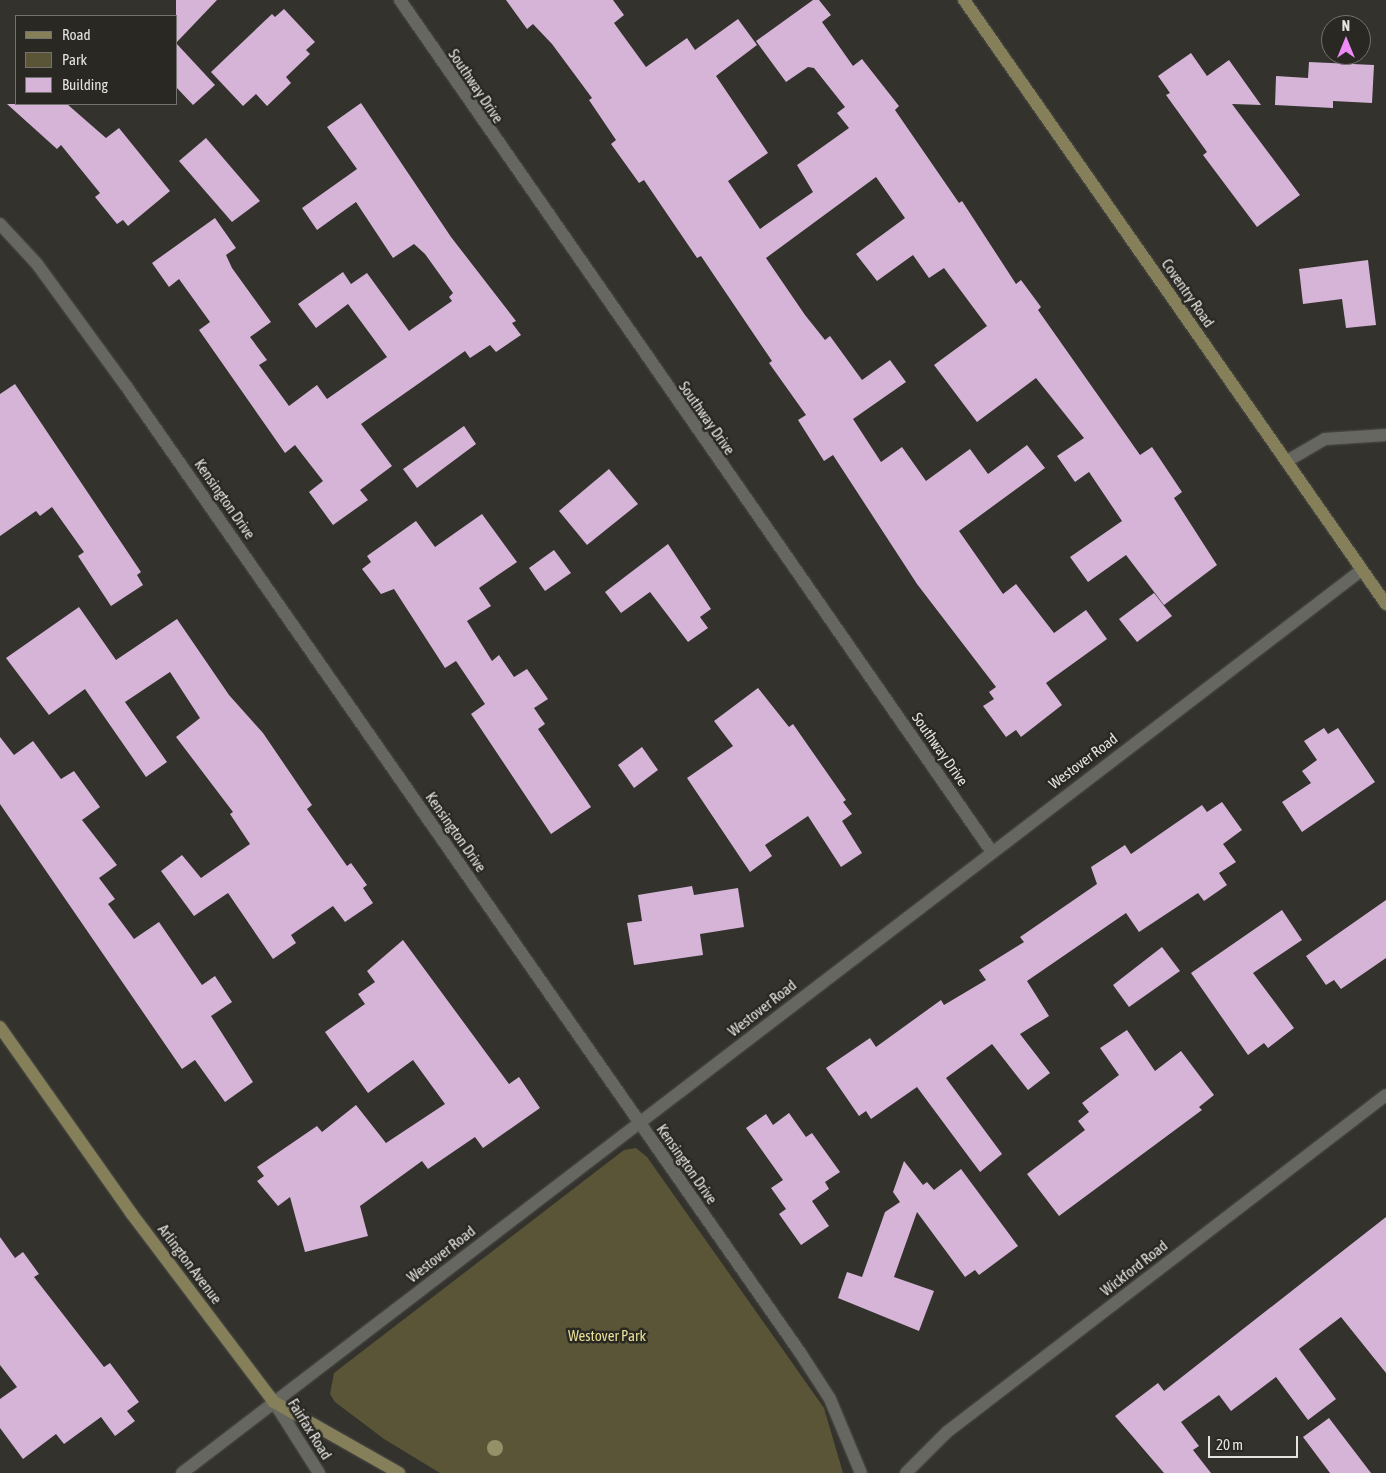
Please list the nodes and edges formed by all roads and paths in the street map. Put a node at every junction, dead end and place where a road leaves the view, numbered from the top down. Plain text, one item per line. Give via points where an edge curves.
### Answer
1 (400, 0) edge
2 (964, 0) edge
3 (0, 224) edge
4 (1386, 435) edge
5 (1287, 461) junction
6 (1362, 570) junction
7 (1386, 604) edge
8 (992, 852) junction
9 (0, 1027) edge
10 (1386, 1095) edge
11 (639, 1124) junction
12 (274, 1402) junction
13 (182, 1473) edge
14 (319, 1473) edge
15 (399, 1473) edge
16 (861, 1473) edge
17 (906, 1473) edge

1 - 8 street, Southway Drive
2 - 5 street, Coventry Road
3 - 11 street, Kensington Drive via 37,264 126,386
4 - 5 street via 1325,439
5 - 6 street, Coventry Road
6 - 7 street, Coventry Road
6 - 8 street, Westover Road
8 - 11 street, Westover Road
9 - 12 street, Arlington Avenue via 131,1213
10 - 17 street, Wickford Road via 947,1432
11 - 12 street, Westover Road
11 - 16 street, Kensington Drive via 830,1398
12 - 13 street, Westover Road
12 - 14 street, Fairfax Road
12 - 15 street, Arlington Avenue

